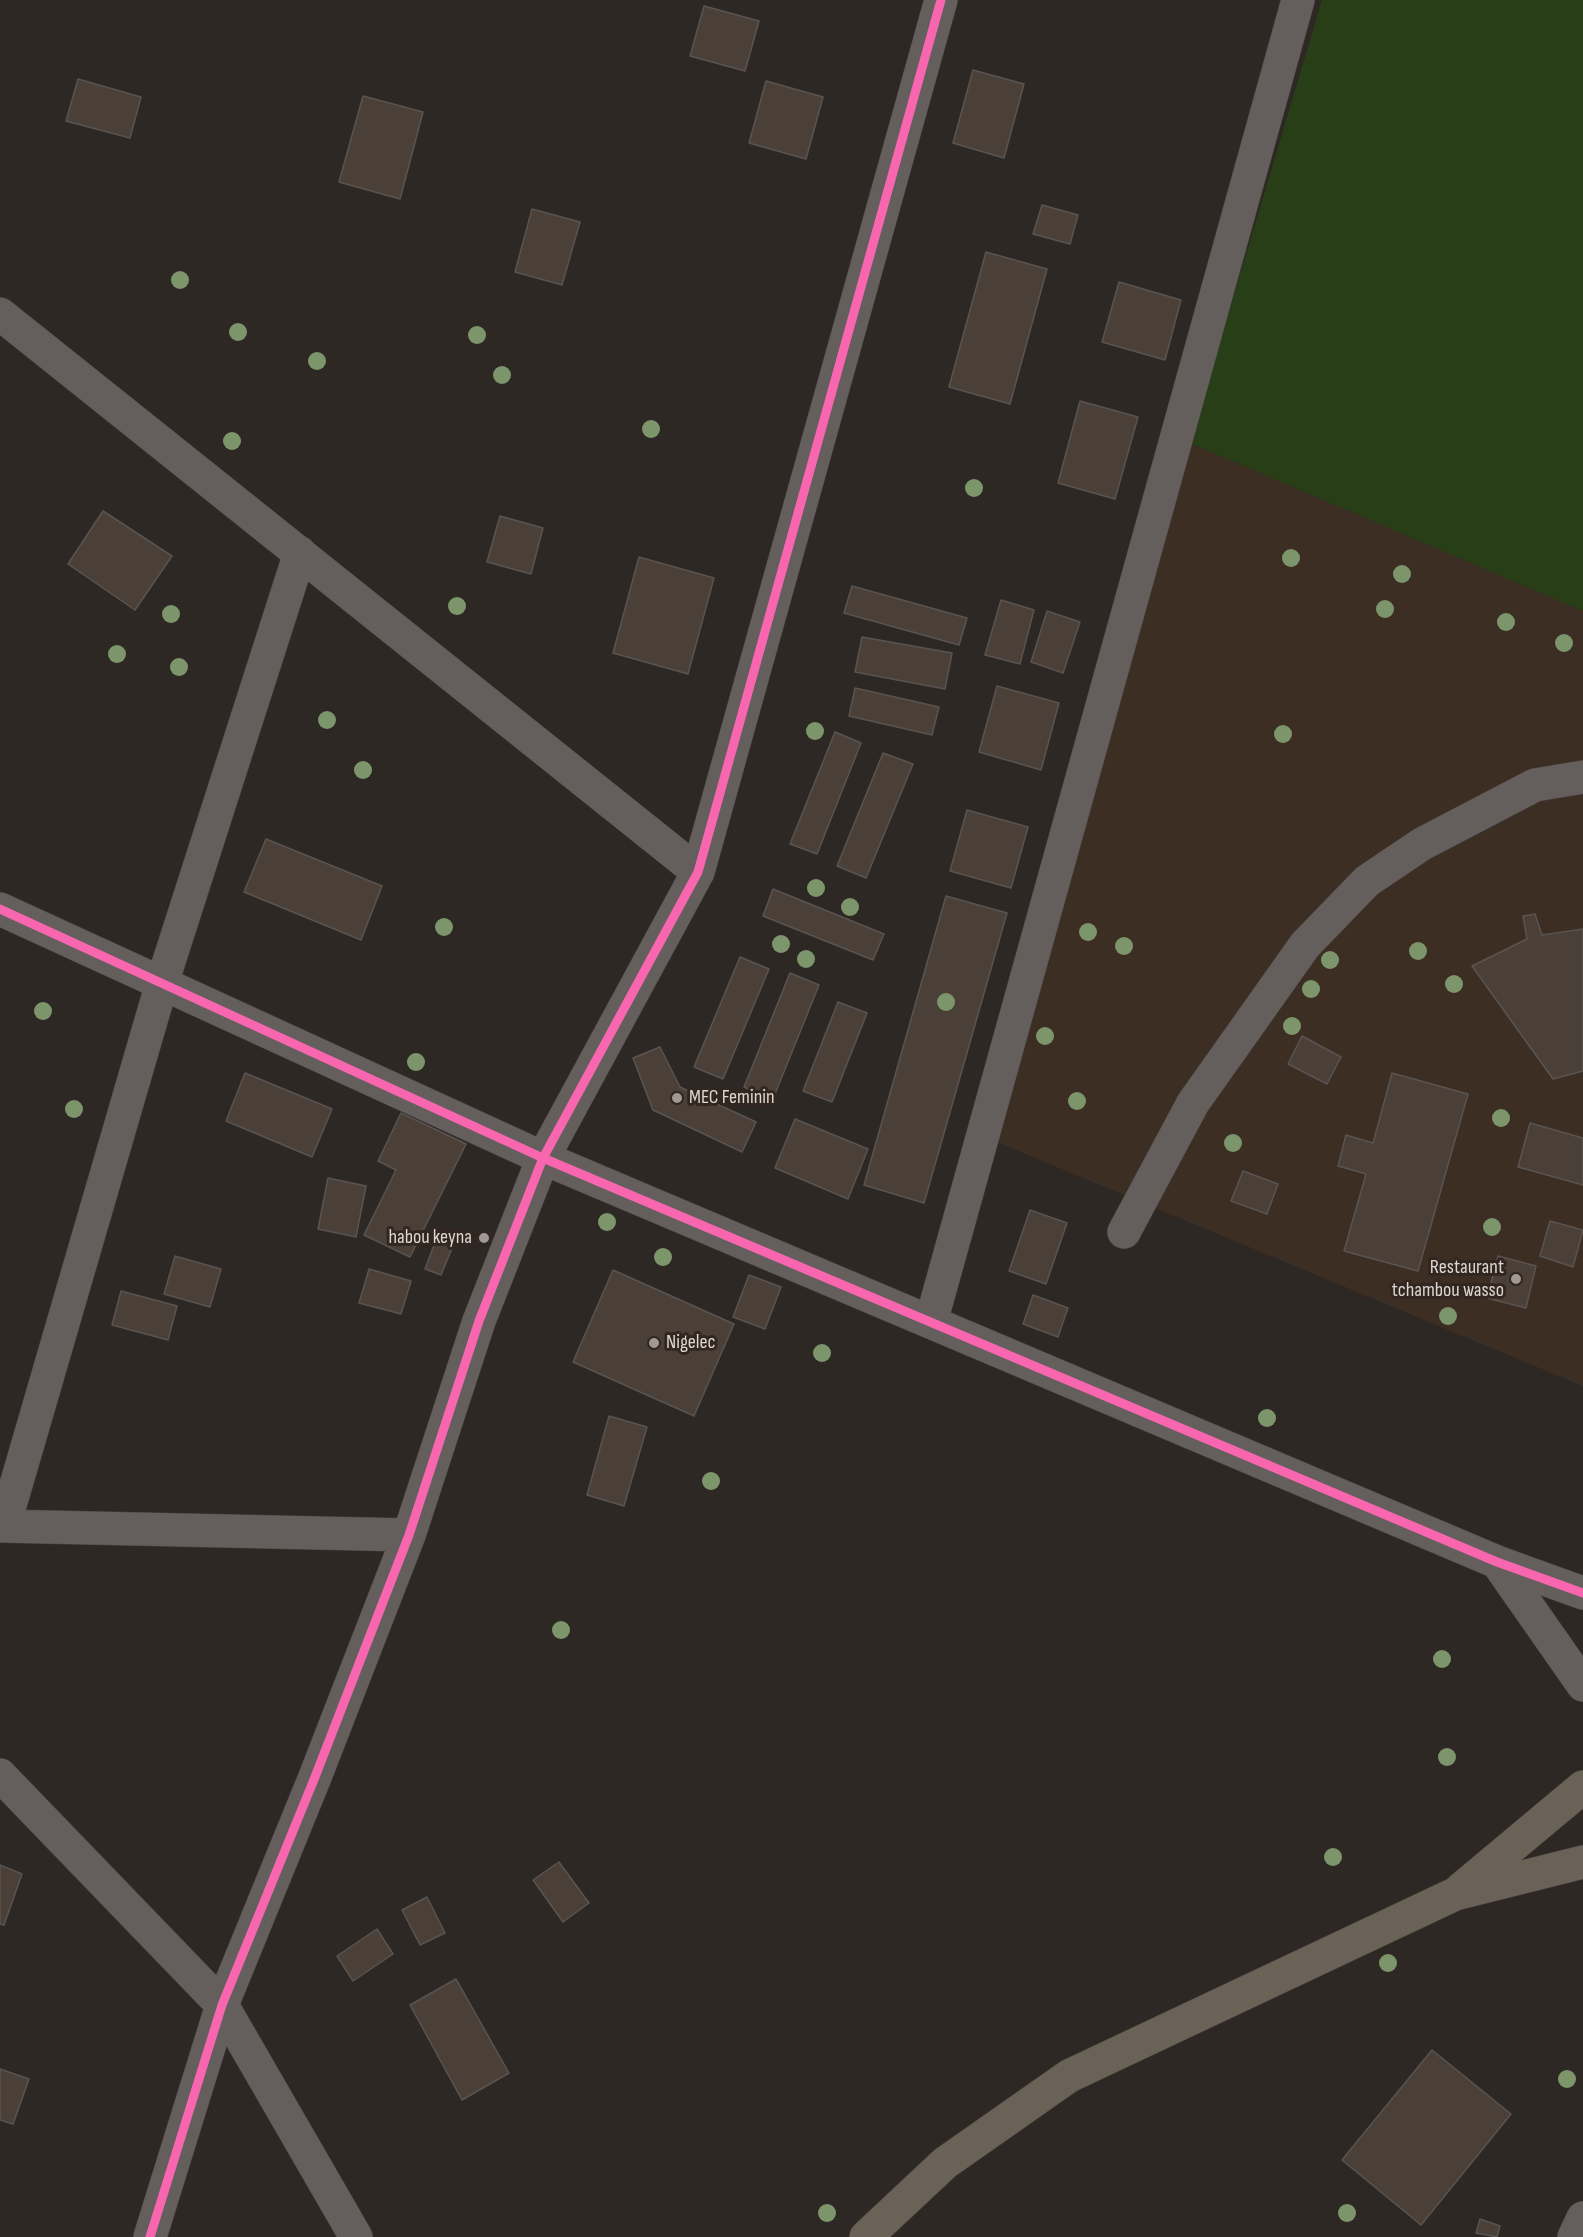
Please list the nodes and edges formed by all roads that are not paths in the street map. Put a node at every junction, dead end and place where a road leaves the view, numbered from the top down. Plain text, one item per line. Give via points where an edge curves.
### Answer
1 (941, 0) edge
2 (1298, 0) edge
3 (0, 314) edge
4 (300, 554) junction
5 (1583, 777) edge
6 (698, 872) junction
7 (0, 909) edge
8 (162, 983) junction
9 (543, 1158) junction
10 (1124, 1232) dead end
11 (931, 1322) junction
12 (2, 1526) edge
13 (409, 1535) junction
14 (1497, 1562) junction
15 (1583, 1593) edge
16 (1583, 1685) edge
17 (0, 1775) edge
18 (1583, 1787) edge
19 (1577, 1869) edge
20 (1455, 1894) junction
21 (222, 2005) junction
22 (1583, 2218) edge
23 (150, 2237) edge
24 (356, 2237) edge
25 (867, 2237) edge
26 (1574, 2237) edge

1 - 6 street
2 - 11 street
3 - 4 street
4 - 6 street
4 - 8 street
5 - 10 street via 1535,785 1422,844 1367,881 1305,945 1193,1103
6 - 9 street
7 - 8 street
8 - 9 street
8 - 12 street
9 - 11 street
9 - 13 street via 479,1321
11 - 14 street
12 - 13 street
13 - 21 street
14 - 15 street
14 - 16 street
17 - 21 street
18 - 20 highway
19 - 20 highway
20 - 25 highway via 1069,2076 945,2163
21 - 23 street
21 - 24 street
22 - 26 street

